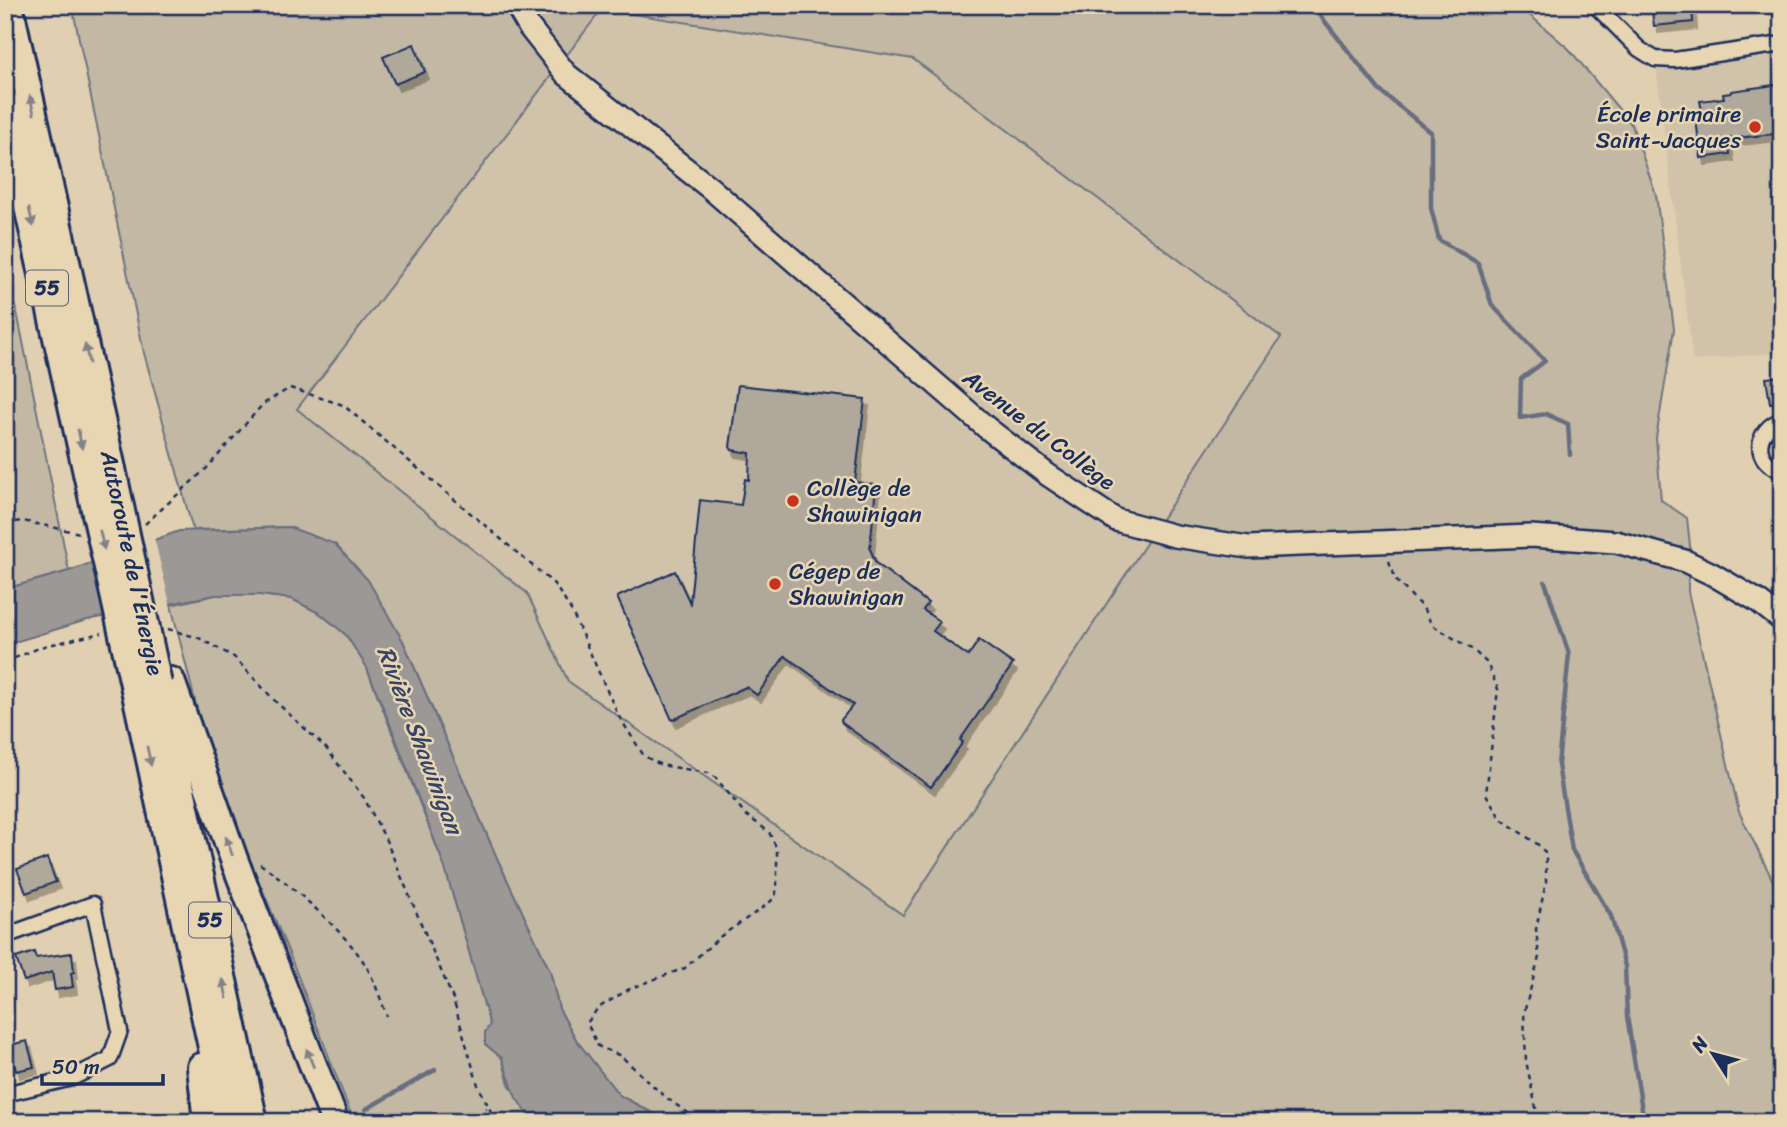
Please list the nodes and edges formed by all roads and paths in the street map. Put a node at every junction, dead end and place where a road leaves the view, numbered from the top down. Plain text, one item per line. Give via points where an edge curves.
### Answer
1 (9, 5) edge
2 (516, 5) edge
3 (1595, 5) edge
4 (1782, 44) edge
5 (5, 103) edge
6 (1782, 421) edge
7 (1782, 470) edge
8 (100, 471) junction
9 (5, 523) edge
10 (141, 526) dead end
11 (85, 534) dead end
12 (1388, 543) junction
13 (1782, 620) edge
14 (157, 628) dead end
15 (108, 632) dead end
16 (5, 662) edge
17 (155, 685) junction
18 (235, 862) junction
19 (182, 916) junction
20 (5, 936) edge
21 (387, 1016) dead end
22 (5, 1094) edge
23 (487, 1108) junction
24 (207, 1122) edge
25 (228, 1122) edge
26 (254, 1122) edge
27 (335, 1122) edge
28 (471, 1122) edge
29 (496, 1122) edge
30 (701, 1122) edge
31 (1130, 1122) edge
32 (1234, 1122) edge
33 (1539, 1122) edge

8 -> 1 highway, Autoroute de l'Énergie / 55
2 - 12 street, Avenue du Collège via 566,74 710,188 987,428 1116,520 1175,536 1248,547
3 - 4 street via 1655,59
5 -> 8 highway, Autoroute de l'Énergie / 55
6 - 7 street via 1768,427 1760,450 1768,464
8 -> 17 highway, Autoroute de l'Énergie / 55, bridge
8 - 17 highway, Autoroute de l'Énergie / 55, bridge via 139,592
9 - 11 path via 23,521
10 - 30 path via 207,468 262,404 290,388 343,405 554,584 571,610 618,715 644,755 661,765 716,778 746,815 769,832 777,849 777,888 768,904 684,968 631,988 598,1008 587,1023 598,1046 621,1056 665,1097
12 - 13 street, Avenue du Collège via 1531,536 1616,542 1685,561 1758,601
12 - 33 path via 1396,580 1423,608 1432,625 1487,663 1497,689 1486,794 1501,819 1546,854 1546,882 1535,929 1539,957 1524,1013 1526,1061
14 - 23 path via 192,635 234,657 331,754 359,791 385,838 453,999
15 - 16 path via 44,646
18 -> 17 highway
17 -> 19 highway, Autoroute de l'Énergie / 55
26 -> 17 highway, Autoroute de l'Énergie / 55
18 - 21 path via 253,861 265,867 342,935 364,962
27 -> 18 highway
19 - 24 highway
19 - 25 highway, Autoroute de l'Énergie / 55
20 - 22 street via 93,904 120,1031 110,1059 72,1078
23 - 28 path
23 - 29 path
31 - 32 path via 1155,1115

